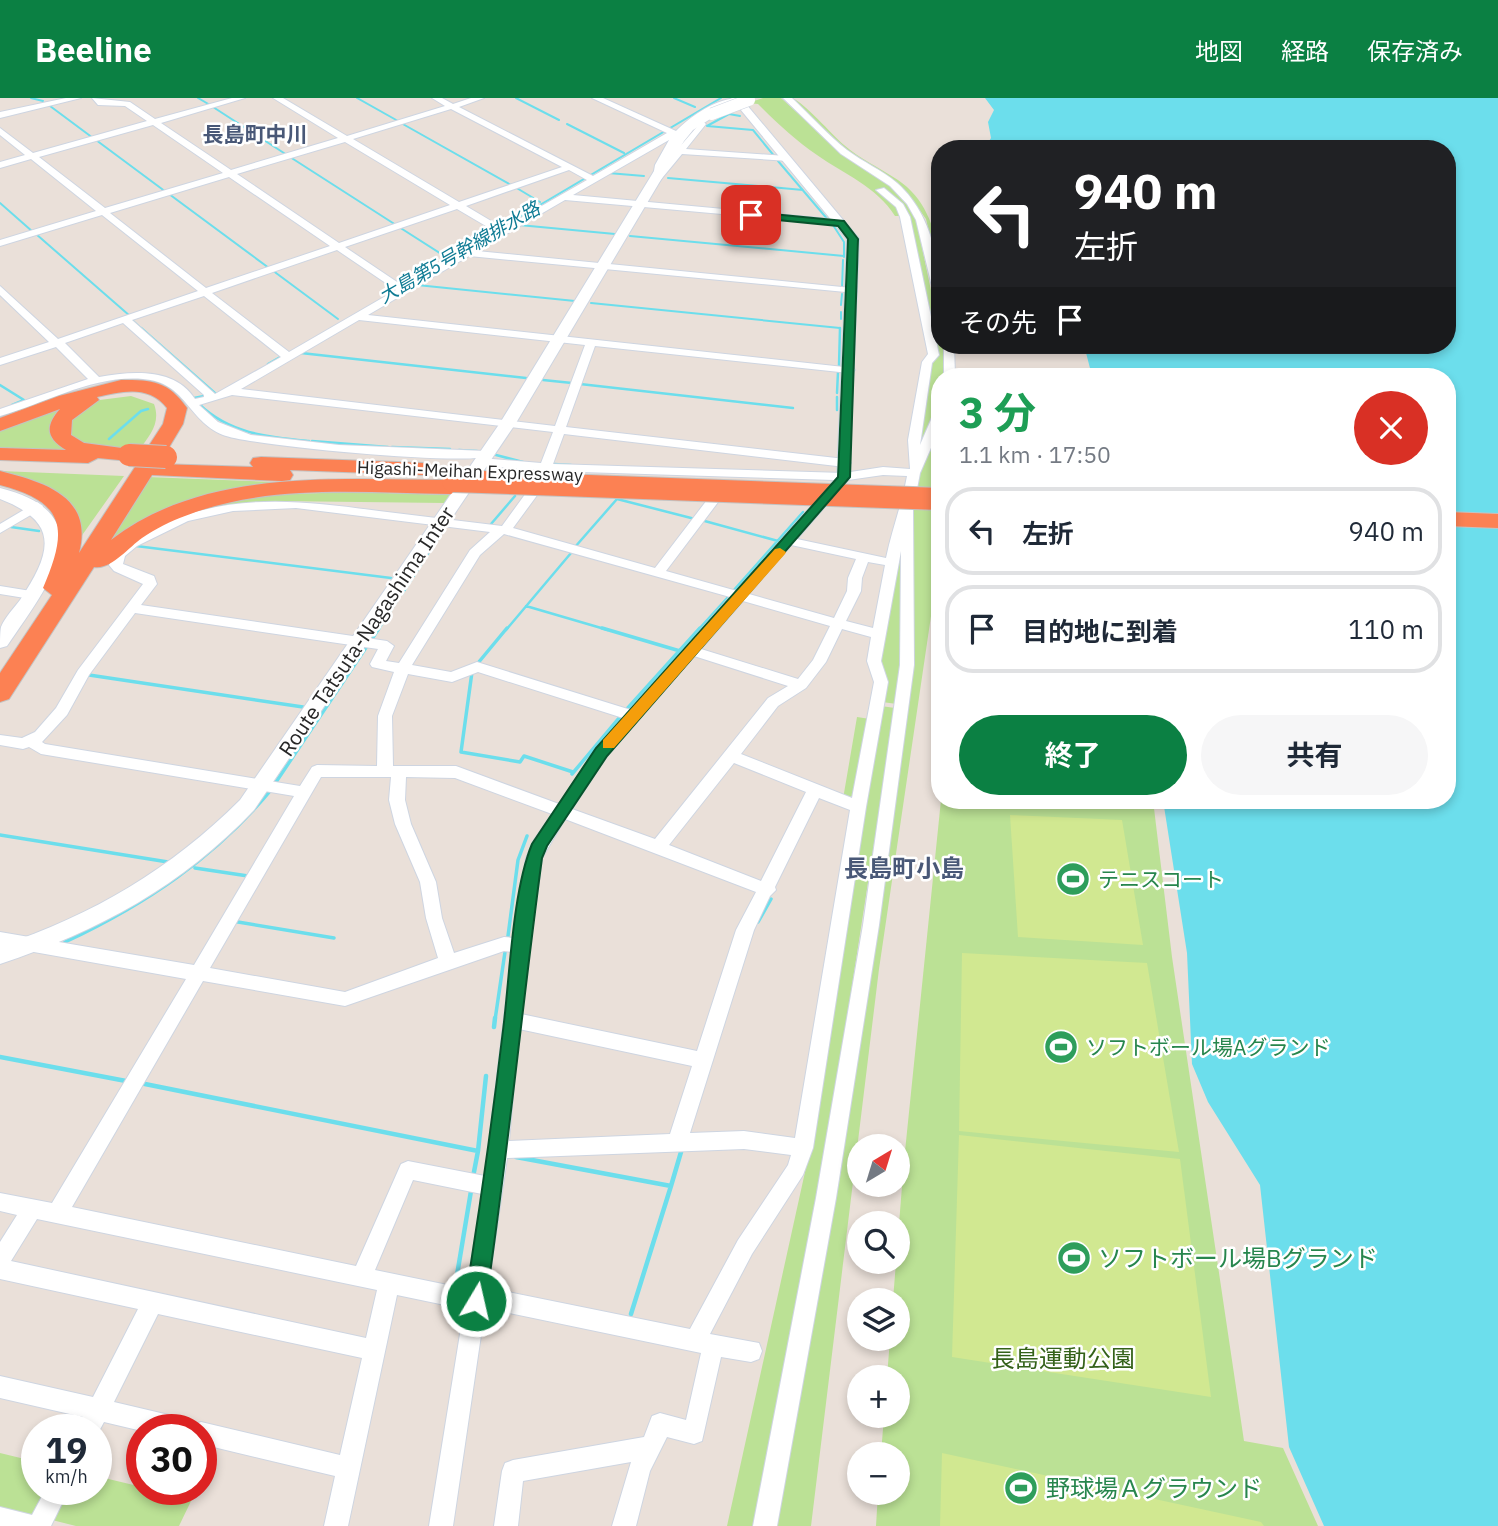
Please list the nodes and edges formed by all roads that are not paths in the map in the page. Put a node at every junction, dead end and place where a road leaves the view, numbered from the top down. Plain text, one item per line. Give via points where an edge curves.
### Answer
1 (77, 98) edge
2 (96, 98) edge
3 (241, 98) edge
4 (277, 98) edge
5 (436, 98) edge
6 (480, 98) edge
7 (596, 98) edge
8 (788, 98) edge
9 (744, 100) edge
10 (452, 106) junction
11 (0, 115) edge
12 (154, 122) junction
13 (0, 131) edge
14 (671, 133) junction
15 (345, 139) junction
16 (679, 151) junction
17 (32, 156) junction
18 (786, 159) junction
19 (0, 165) edge
20 (567, 168) junction
21 (229, 174) junction
22 (589, 179) junction
23 (655, 181) junction
24 (881, 190) dead end
25 (562, 197) junction
26 (640, 205) junction
27 (456, 206) junction
28 (102, 212) junction
29 (841, 223) junction
30 (500, 231) junction
31 (0, 243) edge
32 (335, 247) junction
33 (466, 253) junction
34 (931, 262) edge
35 (603, 267) junction
36 (0, 289) edge
37 (399, 289) junction
38 (852, 291) junction
39 (202, 292) junction
40 (357, 317) junction
41 (126, 321) junction
42 (561, 339) junction
43 (931, 341) edge
44 (591, 342) junction
45 (58, 344) junction
46 (934, 354) edge
47 (285, 356) junction
48 (0, 362) edge
49 (849, 370) junction
50 (96, 380) junction
51 (230, 391) junction
52 (210, 397) junction
53 (192, 403) junction
54 (0, 413) edge
55 (508, 423) junction
56 (0, 425) edge
57 (560, 429) junction
58 (931, 434) edge
59 (0, 454) edge
60 (484, 458) junction
61 (126, 461) junction
62 (163, 462) junction
63 (0, 464) edge
64 (546, 467) junction
65 (844, 470) junction
66 (915, 470) junction
67 (734, 474) junction
68 (0, 478) edge
69 (455, 480) junction
70 (931, 490) edge
71 (0, 493) edge
72 (931, 499) edge
73 (37, 506) junction
74 (1456, 509) edge
75 (907, 510) junction
76 (1498, 511) edge
77 (1456, 519) edge
78 (1498, 521) edge
79 (440, 522) junction
80 (0, 529) edge
81 (503, 530) junction
82 (789, 541) junction
83 (863, 557) junction
84 (893, 563) junction
85 (658, 573) junction
86 (0, 590) edge
87 (51, 592) junction
88 (741, 597) junction
89 (132, 608) junction
90 (836, 623) junction
91 (880, 635) junction
92 (360, 641) junction
93 (0, 642) edge
94 (692, 651) junction
95 (403, 668) junction
96 (0, 673) edge
97 (801, 685) junction
98 (0, 693) edge
99 (634, 716) junction
100 (0, 740) edge
101 (32, 741) junction
102 (731, 756) junction
103 (392, 770) junction
104 (263, 784) junction
105 (815, 790) junction
106 (303, 792) junction
107 (858, 807) junction
108 (561, 813) junction
109 (658, 847) junction
110 (768, 890) junction
111 (0, 939) edge
112 (33, 945) junction
113 (521, 946) junction
114 (0, 955) edge
115 (448, 962) junction
116 (195, 974) junction
117 (511, 1020) junction
118 (704, 1060) junction
119 (677, 1143) junction
120 (803, 1148) junction
121 (499, 1150) junction
122 (493, 1187) junction
123 (0, 1202) edge
124 (32, 1209) junction
125 (57, 1214) junction
126 (0, 1261) edge
127 (0, 1269) edge
128 (362, 1277) junction
129 (388, 1282) junction
130 (476, 1299) junction
131 (153, 1302) junction
132 (704, 1343) junction
133 (373, 1350) junction
134 (751, 1352) dead end
135 (0, 1387) edge
136 (98, 1409) junction
137 (96, 1414) edge
138 (126, 1416) edge
139 (217, 1437) edge
140 (652, 1447) junction
141 (349, 1468) junction
142 (50, 1505) edge
143 (0, 1518) edge
144 (32, 1526) edge
145 (39, 1526) edge
146 (336, 1526) edge
147 (441, 1526) edge
148 (506, 1526) edge
149 (624, 1526) edge
150 (765, 1526) edge

1 - 11 street
2 - 12 street via 102,103 128,104
3 - 12 street
4 - 15 street
5 - 10 street
6 - 10 street
7 - 14 street
8 - 34 street via 844,152 893,184 911,202 921,220
9 - 14 street via 698,116
9 - 16 street via 699,126
9 - 18 street
9 - 23 main road, Route Tatsuta-Nagashima Inter, bridge via 689,128
10 - 15 street
10 - 20 street
12 - 17 street
12 - 21 street
13 - 17 street
14 - 22 street
14 - 23 street
15 - 21 street
15 - 27 street
16 - 18 street
16 - 23 street
17 - 19 street
17 - 28 street
18 - 29 street
20 - 22 street
20 - 27 street
21 - 28 street
21 - 32 street
22 - 25 street
23 - 26 main road, Route Tatsuta-Nagashima Inter
24 - 43 street via 900,206 905,217
25 - 26 street
25 - 30 street
26 - 29 street
26 - 35 main road, Route Tatsuta-Nagashima Inter
27 - 30 street
27 - 32 street
28 - 31 street
28 - 39 street
29 - 38 street via 854,244
30 - 33 street
32 - 37 street
32 - 39 street
33 - 35 street
33 - 37 street
35 - 38 street
35 - 42 main road, Route Tatsuta-Nagashima Inter
36 - 45 street
37 - 40 street
38 - 49 street
39 - 41 street
39 - 47 street
40 - 42 street
40 - 47 street
41 - 45 street
41 - 52 street
42 - 44 street
42 - 55 main road, Route Tatsuta-Nagashima Inter
44 - 49 street
44 - 57 street
45 - 48 street
45 - 50 street
46 - 66 street via 927,362 913,452
47 - 51 street
49 - 65 street
50 - 53 street via 133,376 162,380 181,389
50 - 54 street
51 - 52 street
51 - 55 street
52 - 53 street
53 - 60 street via 214,425 250,439
55 - 57 street
55 - 60 main road, Route Tatsuta-Nagashima Inter
56 - 87 highway via 111,387 153,388 177,408 173,424
57 - 64 street
57 - 65 street
58 - 66 street
59 - 61 highway, Higashi-Meihan Expressway
60 - 64 street
60 - 79 main road, Route Tatsuta-Nagashima Inter
61 - 62 highway, Higashi-Meihan Expressway
61 - 63 highway, Higashi-Meihan Expressway
61 - 87 highway via 71,446 58,434 59,424 77,406 114,393 145,394 158,400 164,410 154,438
62 - 69 highway, Higashi-Meihan Expressway
62 - 69 highway, Higashi-Meihan Expressway via 360,467
64 - 67 street
64 - 81 street via 532,494
65 - 66 street
65 - 67 street
65 - 82 street
66 - 75 street
67 - 85 street
68 - 87 highway via 44,491 69,516 70,550
69 - 70 highway, Higashi-Meihan Expressway
69 - 72 highway, Higashi-Meihan Expressway, bridge
69 - 87 highway via 280,489 193,504 126,536
71 - 73 main road
73 - 80 street
73 - 87 main road via 53,526
74 - 76 highway
75 - 84 street via 899,524
75 - 150 street via 907,665 871,925
77 - 78 highway
79 - 81 street
79 - 89 street via 296,505 233,506 199,513 150,532 119,555 119,568 150,582
79 - 92 main road, Route Tatsuta-Nagashima Inter
81 - 85 street
81 - 95 street via 475,553
82 - 83 street
82 - 88 street
83 - 84 street
83 - 90 street via 854,591
84 - 91 street
85 - 88 street
86 - 87 street
87 - 93 main road
87 - 96 highway
87 - 98 highway
88 - 90 street
88 - 94 street
89 - 92 street
89 - 101 street via 83,673 62,711
90 - 91 street
90 - 97 street via 819,662
91 - 107 street via 874,661 881,682
92 - 95 street via 387,646 377,664
92 - 104 main road, Route Tatsuta-Nagashima Inter
94 - 97 street
94 - 99 street
95 - 99 street via 452,677 477,667
95 - 103 street via 385,716
97 - 102 street via 773,702
99 - 108 street via 602,752
100 - 101 street
101 - 104 street via 41,749
102 - 105 street
102 - 109 street
103 - 106 street via 317,771
103 - 108 street via 456,772
103 - 115 street via 402,824 428,882
104 - 106 street
104 - 112 main road, Route Tatsuta-Nagashima Inter via 220,834 155,885 92,920
105 - 107 street
105 - 110 street
106 - 116 street
107 - 120 street
108 - 109 street
108 - 113 street via 534,858
109 - 110 street
110 - 118 street via 746,930
111 - 112 street
112 - 114 main road, Route Tatsuta-Nagashima Inter
112 - 116 street
113 - 115 street via 504,944
113 - 117 street
115 - 116 street via 345,999
116 - 125 street
117 - 118 street
117 - 121 street
118 - 119 street
119 - 120 street via 744,1140
119 - 121 street
120 - 132 street via 796,1169 744,1247
121 - 122 street
122 - 128 street via 408,1170
122 - 130 street
123 - 124 street
124 - 125 street
124 - 126 street
125 - 128 street
127 - 131 street
128 - 129 street
129 - 130 street
129 - 133 street
130 - 132 street
130 - 147 street
131 - 133 street
131 - 136 street
132 - 134 street
132 - 140 street via 694,1433 660,1424
133 - 141 street
135 - 136 street
136 - 137 street
136 - 138 street
139 - 141 street
140 - 148 street via 513,1471
140 - 149 street via 640,1466
141 - 146 street
142 - 145 street
143 - 144 street

